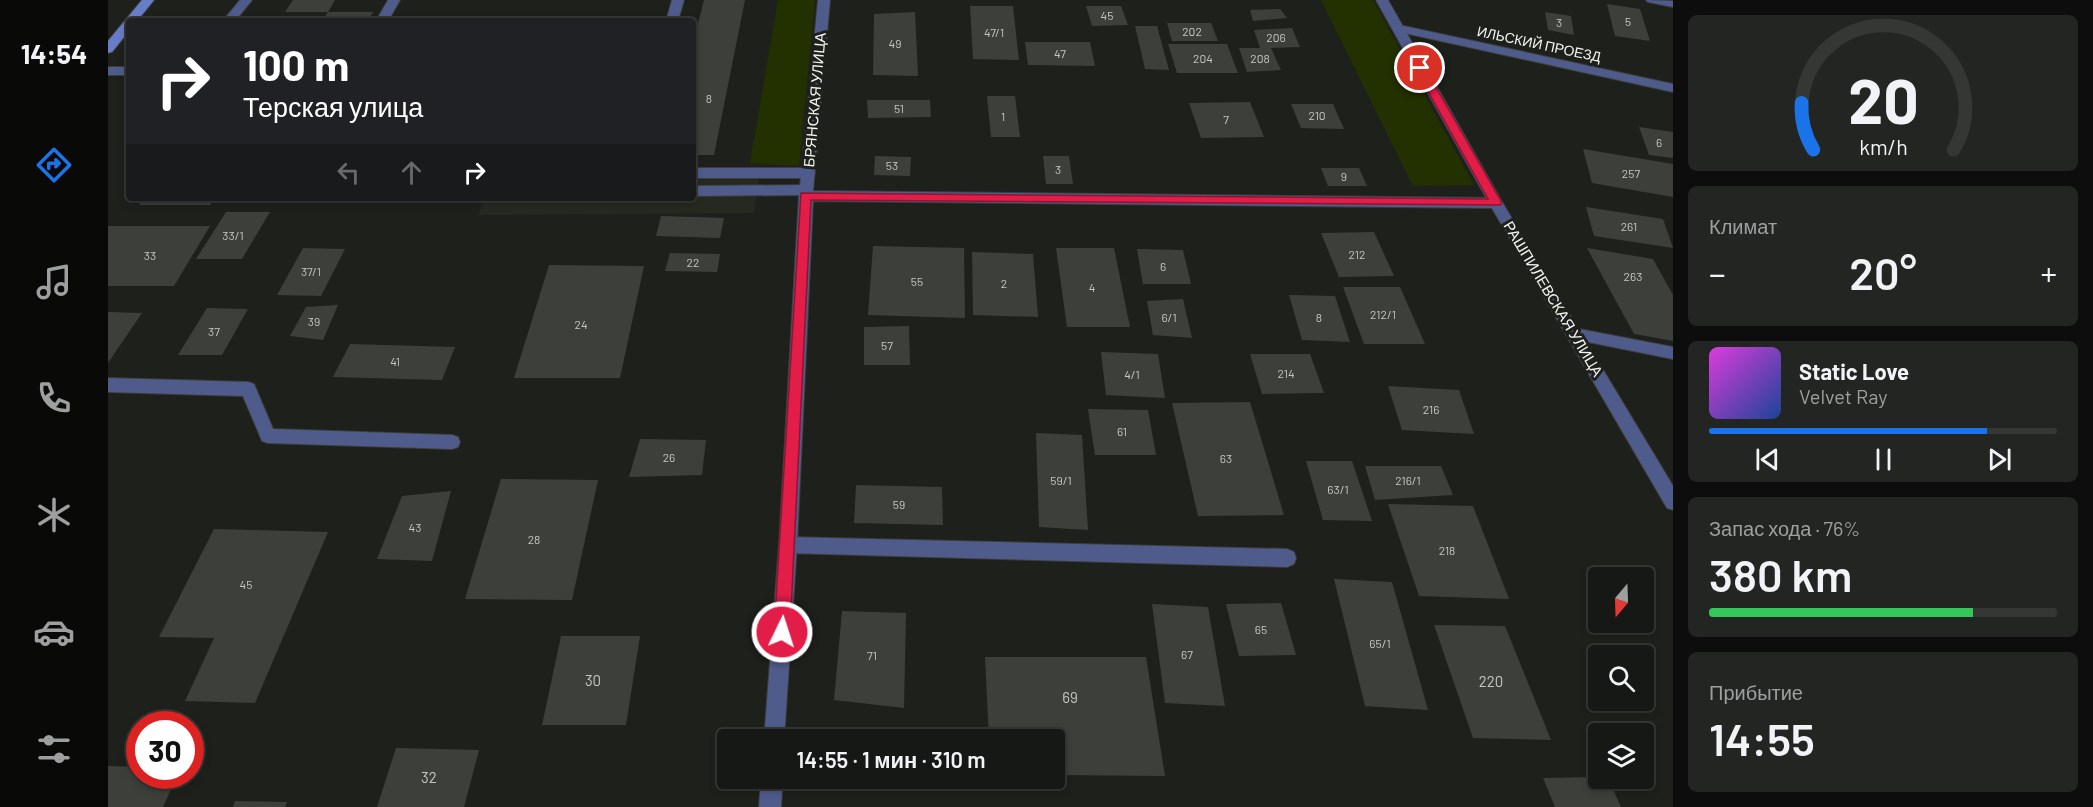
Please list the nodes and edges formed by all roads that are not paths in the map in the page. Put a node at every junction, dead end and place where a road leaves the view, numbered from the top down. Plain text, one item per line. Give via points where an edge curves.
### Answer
1 (148, 0) edge
2 (246, 0) edge
3 (394, 0) edge
4 (678, 0) edge
5 (824, 0) edge
6 (1382, 0) edge
7 (1652, 0) edge
8 (1673, 4) edge
9 (133, 18) edge
10 (231, 18) edge
11 (384, 18) edge
12 (673, 18) edge
13 (126, 27) edge
14 (1399, 29) junction
15 (108, 49) edge
16 (108, 71) edge
17 (126, 71) edge
18 (1673, 88) edge
19 (696, 172) edge
20 (807, 186) junction
21 (696, 191) edge
22 (1496, 203) junction
23 (1574, 334) junction
24 (1673, 353) edge
25 (108, 385) edge
26 (452, 442) dead end
27 (1673, 502) edge
28 (788, 545) junction
29 (1287, 558) dead end
30 (775, 729) edge
31 (771, 789) edge
32 (770, 807) edge

1 - 9 main road
2 - 10 street
3 - 11 street
4 - 12 street
5 - 20 street, БРЯНСКАЯ УЛИЦА
6 - 14 street, РАШПИЛЕВСКАЯ УЛИЦА
7 - 8 street
13 - 15 main road
14 - 18 street, ИЛЬСКИЙ ПРОЕЗД
14 - 22 street, РАШПИЛЕВСКАЯ УЛИЦА
16 - 17 street
19 - 20 street
20 - 21 street
20 - 22 street
20 - 28 street, БРЯНСКАЯ УЛИЦА
22 - 23 street, РАШПИЛЕВСКАЯ УЛИЦА
23 - 24 street
23 - 27 street, РАШПИЛЕВСКАЯ УЛИЦА
25 - 26 street via 248,389 268,436
28 - 29 street
28 - 30 street, БРЯНСКАЯ УЛИЦА
31 - 32 street

